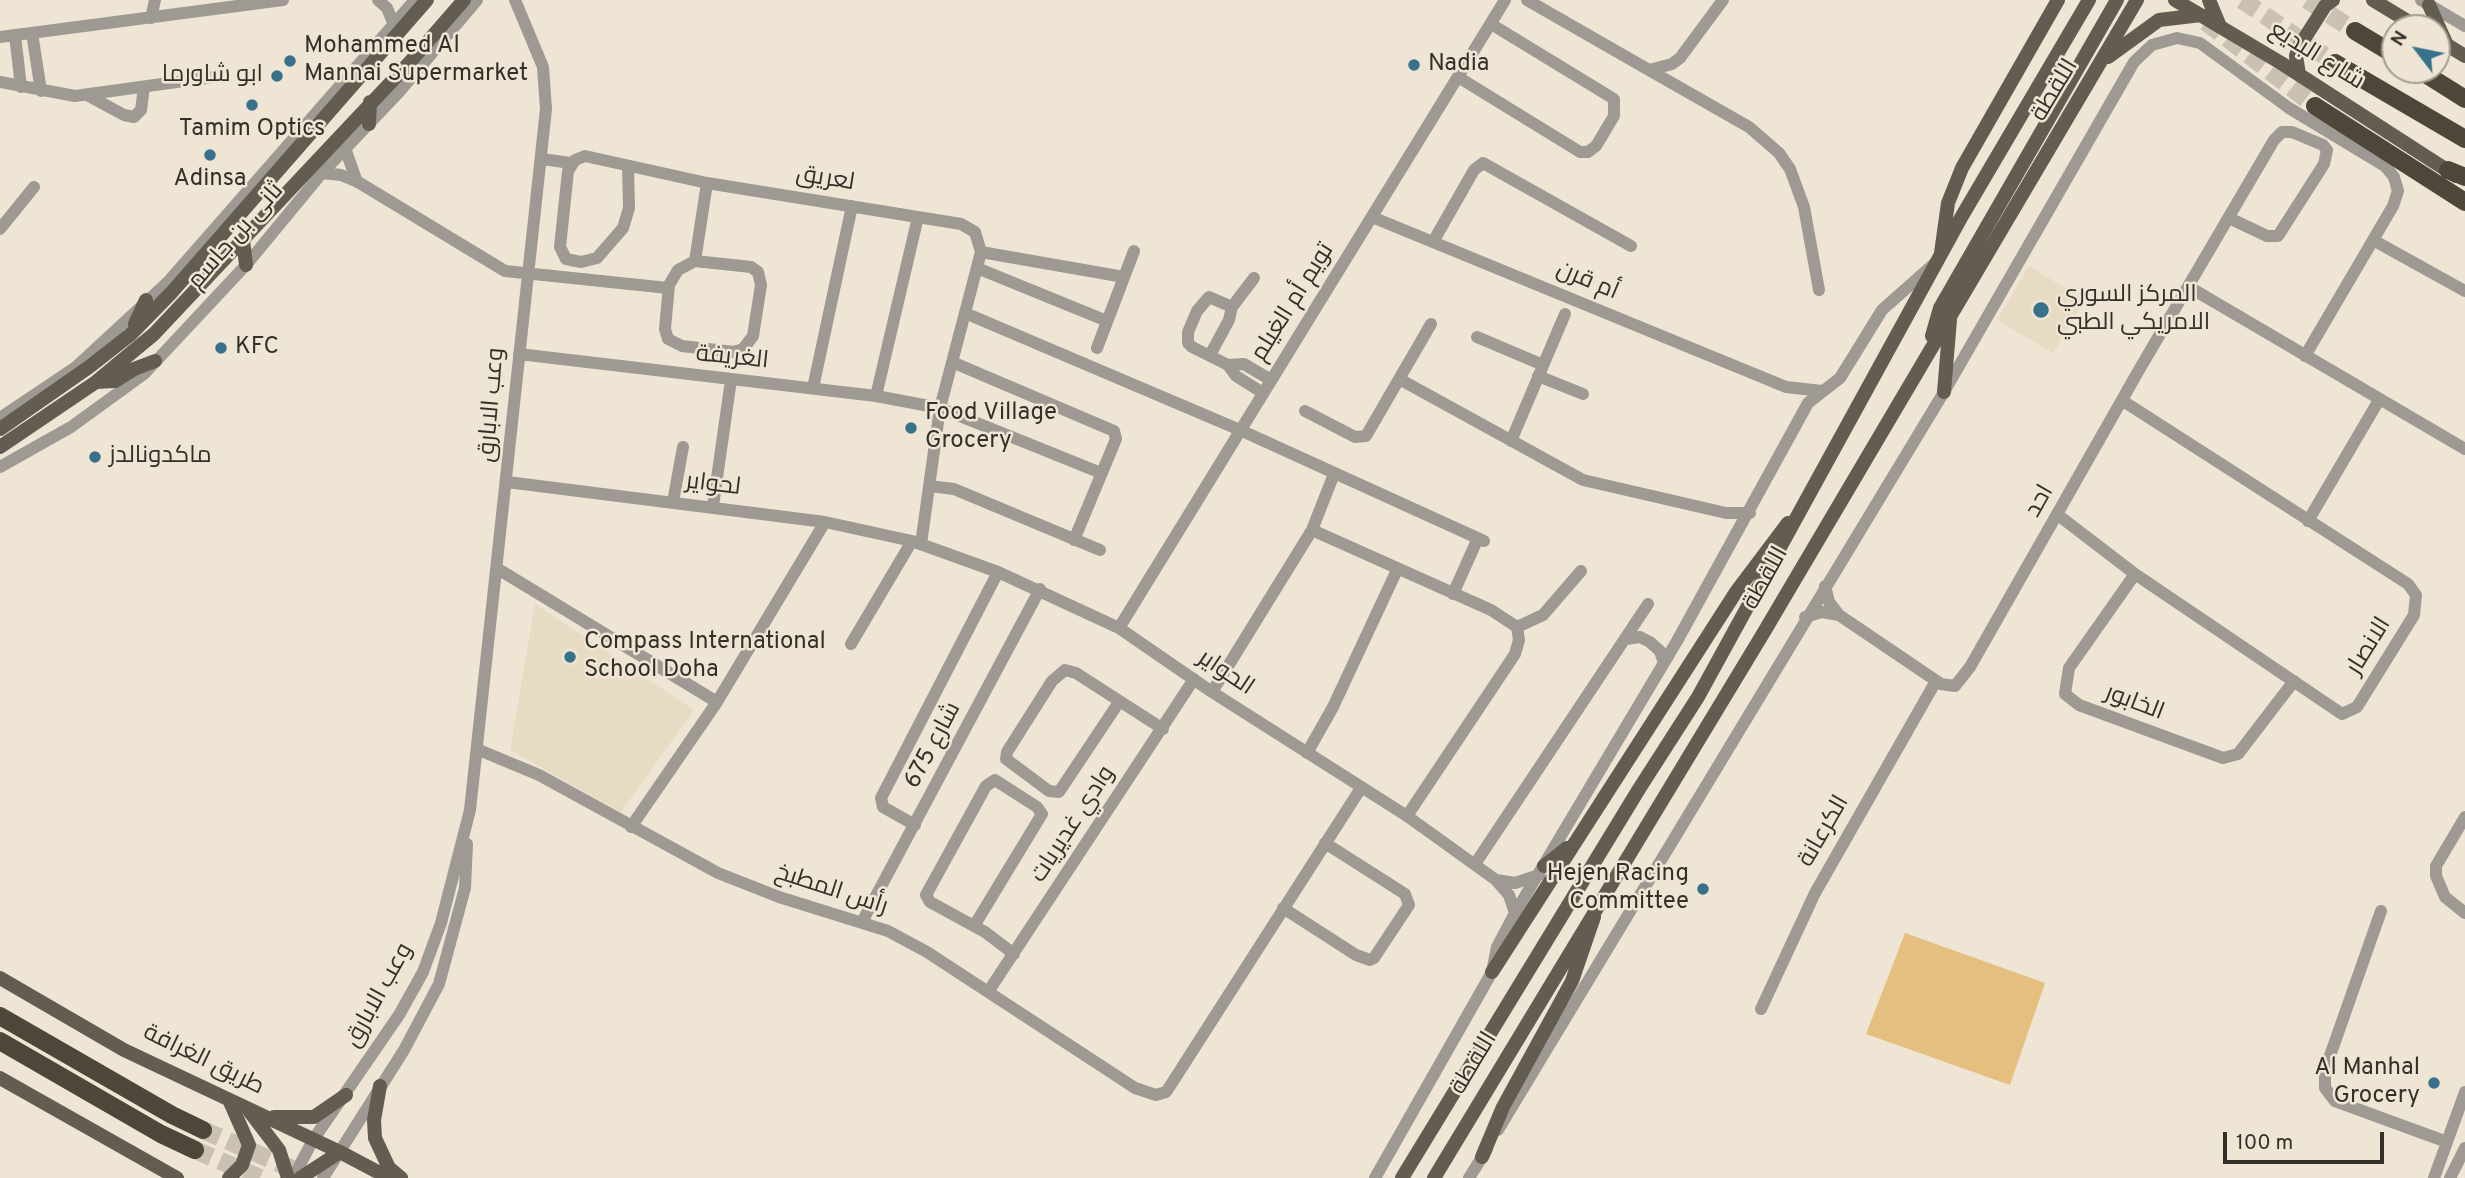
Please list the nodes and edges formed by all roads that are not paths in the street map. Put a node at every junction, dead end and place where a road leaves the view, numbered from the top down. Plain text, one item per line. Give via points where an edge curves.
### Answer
1 (155, 0) edge
2 (283, 0) edge
3 (378, 0) edge
4 (415, 0) edge
5 (427, 0) edge
6 (464, 0) edge
7 (477, 0) edge
8 (515, 0) edge
9 (1505, 0) edge
10 (1527, 0) edge
11 (1723, 0) edge
12 (2058, 0) edge
13 (2089, 0) edge
14 (2117, 0) edge
15 (2137, 0) edge
16 (2175, 0) edge
17 (2193, 0) edge
18 (2209, 0) edge
19 (2333, 0) edge
20 (2373, 0) edge
21 (2425, 3) edge
22 (210, 5) edge
23 (454, 7) edge
24 (2396, 14) edge
25 (2202, 15) junction
26 (151, 18) junction
27 (1491, 24) junction
28 (394, 25) junction
29 (2465, 26) edge
30 (2224, 29) junction
31 (2355, 30) tunnel mouth
32 (32, 33) junction
33 (15, 35) junction
34 (0, 37) edge
35 (2381, 46) edge
36 (2335, 63) tunnel mouth
37 (2097, 67) junction
38 (1649, 70) junction
39 (2299, 74) junction
40 (213, 77) dead end
41 (1458, 77) junction
42 (0, 82) edge
43 (2441, 84) edge
44 (21, 87) junction
45 (144, 87) junction
46 (41, 92) junction
47 (86, 95) junction
48 (2465, 99) edge
49 (370, 102) junction
50 (2315, 106) tunnel mouth
51 (369, 124) junction
52 (2465, 139) edge
53 (345, 148) junction
54 (542, 159) junction
55 (572, 163) junction
56 (628, 166) junction
57 (2448, 170) joint
58 (322, 173) junction
59 (2465, 180) edge
60 (358, 182) junction
61 (707, 183) junction
62 (34, 187) dead end
63 (2465, 202) edge
64 (852, 206) junction
65 (918, 217) junction
66 (1371, 217) junction
67 (2229, 218) junction
68 (0, 229) edge
69 (243, 240) junction
70 (2373, 240) junction
71 (1433, 242) junction
72 (1631, 246) dead end
73 (1134, 251) dead end
74 (981, 252) junction
75 (1014, 257) junction
76 (1941, 258) junction
77 (589, 261) junction
78 (695, 261) junction
79 (246, 265) junction
80 (977, 268) junction
81 (529, 274) junction
82 (1124, 277) junction
83 (1254, 278) dead end
84 (1008, 279) junction
85 (589, 280) junction
86 (2189, 287) junction
87 (668, 288) junction
88 (1819, 290) dead end
89 (2465, 290) edge
90 (146, 300) junction
91 (1232, 307) junction
92 (965, 313) junction
93 (1565, 314) dead end
94 (1951, 316) junction
95 (1107, 321) junction
96 (1431, 324) dead end
97 (130, 335) junction
98 (1477, 337) dead end
99 (1097, 348) dead end
100 (519, 354) junction
101 (1210, 355) junction
102 (1927, 355) junction
103 (2305, 356) junction
104 (155, 361) junction
105 (951, 362) junction
106 (1228, 365) junction
107 (1540, 371) junction
108 (731, 380) junction
109 (1271, 380) junction
110 (1401, 380) junction
111 (96, 382) junction
112 (1786, 387) junction
113 (813, 388) junction
114 (1825, 390) junction
115 (1944, 392) junction
116 (1263, 393) junction
117 (1583, 394) dead end
118 (876, 396) junction
119 (2379, 400) junction
120 (2123, 401) junction
121 (940, 408) junction
122 (1305, 411) dead end
123 (0, 418) edge
124 (1800, 418) junction
125 (0, 429) edge
126 (1240, 430) junction
127 (1511, 441) junction
128 (0, 447) edge
129 (683, 447) dead end
130 (2465, 449) edge
131 (0, 467) edge
132 (1101, 473) junction
133 (1334, 474) junction
134 (507, 482) junction
135 (929, 486) junction
136 (1807, 500) junction
137 (673, 502) junction
138 (713, 506) junction
139 (1720, 512) junction
140 (1750, 513) junction
141 (2058, 515) junction
142 (2308, 521) junction
143 (825, 522) junction
144 (1312, 530) junction
145 (1738, 534) junction
146 (1074, 540) junction
147 (916, 543) junction
148 (1100, 550) dead end
149 (498, 569) junction
150 (995, 570) junction
151 (1397, 570) junction
152 (1581, 570) dead end
153 (2135, 574) junction
154 (1825, 586) junction
155 (1040, 589) junction
156 (1453, 594) junction
157 (1648, 604) dead end
158 (1839, 615) junction
159 (1805, 617) junction
160 (1637, 622) junction
161 (1119, 628) junction
162 (1518, 633) junction
163 (1626, 639) junction
164 (1651, 640) junction
165 (1677, 641) junction
166 (851, 645) dead end
167 (1664, 663) junction
168 (1195, 679) junction
169 (1936, 681) junction
170 (2294, 681) junction
171 (1212, 692) junction
172 (717, 702) junction
173 (1119, 702) junction
174 (1162, 731) junction
175 (479, 750) junction
176 (1307, 753) junction
177 (1361, 788) junction
178 (1407, 816) junction
179 (2465, 817) edge
180 (468, 819) junction
181 (915, 825) junction
182 (631, 827) junction
183 (1576, 841) junction
184 (1325, 843) junction
185 (1475, 864) junction
186 (1541, 870) junction
187 (1496, 880) junction
188 (1598, 902) junction
189 (1283, 908) junction
190 (2381, 911) dead end
191 (1515, 913) junction
192 (2465, 913) edge
193 (862, 922) junction
194 (980, 929) junction
195 (1016, 951) junction
196 (1492, 972) junction
197 (0, 978) edge
198 (988, 992) junction
199 (1760, 1009) dead end
200 (0, 1016) edge
201 (0, 1041) edge
202 (0, 1078) edge
203 (380, 1086) junction
204 (2465, 1092) edge
205 (346, 1095) junction
206 (230, 1102) junction
207 (249, 1111) junction
208 (2460, 1119) edge
209 (204, 1130) tunnel mouth
210 (313, 1140) junction
211 (2447, 1142) junction
212 (2465, 1148) edge
213 (194, 1150) tunnel mouth
214 (341, 1152) junction
215 (1482, 1157) junction
216 (317, 1176) edge
217 (177, 1178) edge
218 (229, 1178) edge
219 (290, 1178) edge
220 (300, 1178) edge
221 (389, 1178) edge
222 (401, 1178) edge
223 (1375, 1178) edge
224 (1402, 1178) edge
225 (1434, 1178) edge
226 (1469, 1178) edge
227 (2434, 1178) edge
228 (2450, 1178) edge

1 - 26 street
2 - 22 street
3 - 28 street
4 - 28 street, ثانى بن جاسم
5 - 97 main road, ثانى بن جاسم via 207,255
6 - 23 main road, ثانى بن جاسم
7 - 51 street, ثانى بن جاسم
8 - 54 street, وعب الابارق via 543,67
9 - 27 street, تويم أم الغيلم
10 - 38 street
11 - 38 street via 1680,58
12 - 76 main road via 1962,168 1948,202
13 - 76 main road, اللقطة
14 - 102 main road via 1940,308
15 - 37 main road, اللقطة
16 - 25 main road, شارع البديع
17 - 25 main road
18 - 30 main road
19 - 39 main road via 2299,47
20 - 24 main road
21 - 29 street
22 - 26 street
23 - 49 main road, ثانى بن جاسم
25 - 30 main road, شارع البديع
25 - 37 main road via 2159,20
26 - 32 street
27 - 41 street, تويم أم الغيلم
27 - 41 street via 1614,99 1614,116 1596,146 1580,152
28 - 90 street, ثانى بن جاسم via 181,268
30 - 39 main road, شارع البديع
31 - 35 highway, شارع البديع
32 - 33 street
32 - 46 street
33 - 34 street
33 - 44 street
36 - 52 highway, شارع البديع
37 - 94 main road, اللقطة
38 - 88 street via 1749,127 1779,153 1804,207
39 - 57 main road, شارع البديع
40 - 45 street
41 - 66 street, تويم أم الغيلم
42 - 44 street
43 - 48 highway
44 - 46 street
45 - 47 street
45 - 47 street via 141,110 134,117
46 - 47 street
49 - 51 main road
49 - 69 main road, ثانى بن جاسم
50 - 63 highway
51 - 53 street, ثانى بن جاسم
53 - 58 street, ثانى بن جاسم
53 - 60 street
54 - 55 street, لعريق
54 - 81 street, وعب الابارق
55 - 56 street, لعريق via 584,156
55 - 77 street via 561,250 569,261
56 - 61 street, لعريق
56 - 77 street via 626,222 606,250
57 - 59 highway
58 - 60 street
58 - 79 street, ثانى بن جاسم
60 - 81 street via 491,265
61 - 64 street, لعريق
61 - 78 street
62 - 68 street
64 - 65 street, لعريق
64 - 113 street
65 - 74 street, لعريق via 969,226 980,239
65 - 118 street
66 - 71 street, أم قرن
66 - 109 street, تويم أم الغيلم
67 - 67 street, احد via 2282,132 2305,136 2327,150 2324,164 2278,236 2267,236
67 - 86 street, احد
69 - 79 main road
69 - 111 main road, ثانى بن جاسم via 154,334
70 - 89 street
70 - 103 street
70 - 115 street, اللقطة via 2398,191 2390,171 2288,108 2200,43 2165,40 2145,49 2134,62
71 - 72 street via 1474,170 1483,163
71 - 112 street, أم قرن
73 - 82 street
74 - 75 street
74 - 80 street
75 - 82 street
75 - 84 street
76 - 114 street, اللقطة via 1882,310 1844,372
76 - 136 main road, اللقطة
77 - 85 street
78 - 87 street via 678,270
78 - 87 street via 751,267 758,272 761,285 753,336 747,345 734,352 671,342 666,329
79 - 104 street, ثانى بن جاسم
80 - 84 street
80 - 92 street
81 - 85 street
81 - 100 street, وعب الابارق
82 - 95 street
83 - 91 street
84 - 95 street
85 - 87 street
86 - 103 street
86 - 120 street, احد
90 - 97 main road
90 - 123 street, ثانى بن جاسم via 76,367
91 - 101 street
91 - 101 street via 1209,297 1196,311 1188,343
92 - 105 street
92 - 126 street
93 - 107 street
94 - 102 main road, اللقطة
94 - 115 main road
95 - 99 street
96 - 110 street
97 - 125 main road, ثانى بن جاسم
98 - 107 street
100 - 108 street, الغريفة
100 - 134 street, وعب الابارق
101 - 106 street
102 - 188 main road, اللقطة
103 - 119 street
104 - 111 main road via 115,381
104 - 131 street, ثانى بن جاسم via 103,405
105 - 121 street
105 - 132 street via 1111,429 1116,439
106 - 109 street via 1237,362
106 - 116 street via 1236,376
107 - 117 street
107 - 127 street
108 - 113 street, الغريفة
108 - 138 street
109 - 116 street, تويم أم الغيلم
110 - 122 street via 1372,431 1363,438
110 - 127 street
111 - 128 main road, ثانى بن جاسم
112 - 114 street, أم قرن
112 - 124 street via 1799,404
113 - 118 street, الغريفة
114 - 124 street, اللقطة via 1813,398
115 - 154 street, اللقطة
116 - 126 street, تويم أم الغيلم
118 - 121 street, الغريفة
119 - 130 street
119 - 142 street
120 - 141 street, احد
120 - 142 street, الانصار
121 - 132 street, الغريفة
121 - 135 street
124 - 140 street, اللقطة
126 - 133 street
126 - 161 street, تويم أم الغيلم
127 - 139 street via 1584,480
129 - 137 street
132 - 146 street
133 - 144 street
133 - 156 street via 1481,539
134 - 137 street, لحواير
134 - 149 street, وعب الابارق
135 - 146 street via 954,489
135 - 147 street
136 - 183 main road via 1748,574
136 - 224 main road, اللقطة via 1698,697
137 - 138 street, لحواير
138 - 143 street, لحواير
139 - 140 street
139 - 145 street
140 - 145 street, اللقطة
141 - 153 street, الانصار
141 - 169 street, احد via 1961,681 1950,687
142 - 170 street, الانصار via 2407,584 2418,602 2353,711 2336,712
143 - 147 street, لحواير
143 - 172 street
144 - 151 street
144 - 171 street
145 - 165 street, اللقطة
146 - 148 street
147 - 150 street, الحواير
147 - 166 street
149 - 172 street
149 - 175 street, وعب الابارق
150 - 155 street, الحواير
150 - 181 street via 984,602 881,797 883,807
151 - 156 street
151 - 176 street
152 - 162 street via 1543,615
153 - 170 street, الانصار
153 - 170 street, الخابور via 2069,668 2065,694 2079,705 2223,758 2238,754
154 - 158 street
154 - 159 street, اللقطة
155 - 161 street, الحواير
155 - 181 street, شارع 675
156 - 162 street via 1491,610
157 - 160 street
158 - 159 street via 1822,612
158 - 169 street
159 - 215 street, اللقطة
160 - 163 street
160 - 164 street
161 - 168 street, الحواير
162 - 178 street via 1514,654
163 - 164 street
163 - 185 street
164 - 165 street
164 - 167 street
165 - 167 street, اللقطة
167 - 186 street, اللقطة
168 - 171 street, الحواير
168 - 174 street, وادي غديريات
169 - 199 street, الكرعانة via 1815,892
171 - 176 street, الحواير
172 - 182 street
173 - 173 street via 1076,673 1060,672 1006,759 1049,790 1059,792
173 - 174 street
174 - 195 street, وادي غديريات
175 - 180 street, وعب الابارق
175 - 182 street, رأس المطبخ via 539,775
176 - 177 street, الحواير
177 - 178 street, الحواير
177 - 184 street
178 - 185 street, الحواير
179 - 192 street via 2436,866 2445,897
180 - 203 street, وعب الابارق via 465,888 439,984 423,1019
180 - 205 street, وعب الابارق via 423,972
181 - 193 street, شارع 675
182 - 193 street, رأس المطبخ via 735,880
183 - 186 main road
183 - 196 main road
184 - 189 street
184 - 189 street via 1405,894 1409,905 1370,960
185 - 187 street, الحواير
186 - 187 street via 1515,883
186 - 191 street, اللقطة
187 - 191 street, الحواير via 1509,895
188 - 215 main road via 1580,962 1503,1107
188 - 225 main road, اللقطة
189 - 198 street, رأس المطبخ via 1166,1092 1156,1096 1135,1088
190 - 211 street via 2325,1070 2325,1088 2335,1101
191 - 196 street, اللقطة via 1497,947
193 - 198 street, رأس المطبخ via 927,952
194 - 194 street via 930,902 926,895 986,786 995,780 1042,814
194 - 195 street
195 - 198 street, وادي غديريات
196 - 223 street, اللقطة
197 - 206 main road, طريق الغرافة via 124,1050
200 - 209 highway
201 - 213 highway
202 - 217 main road
203 - 214 street, وعب الابارق
203 - 222 main road via 375,1138 389,1168
204 - 208 street
205 - 207 main road via 306,1119
205 - 210 street, وعب الابارق
206 - 207 main road, طريق الغرافة
206 - 218 main road via 249,1145 242,1165
207 - 210 main road, طريق الغرافة
207 - 219 main road via 279,1150
208 - 211 street
210 - 214 main road, طريق الغرافة
210 - 216 main road
210 - 219 street, وعب الابارق
211 - 227 street
212 - 228 street
214 - 216 main road
214 - 221 main road, طريق الغرافة
215 - 226 street, اللقطة
216 - 220 main road

